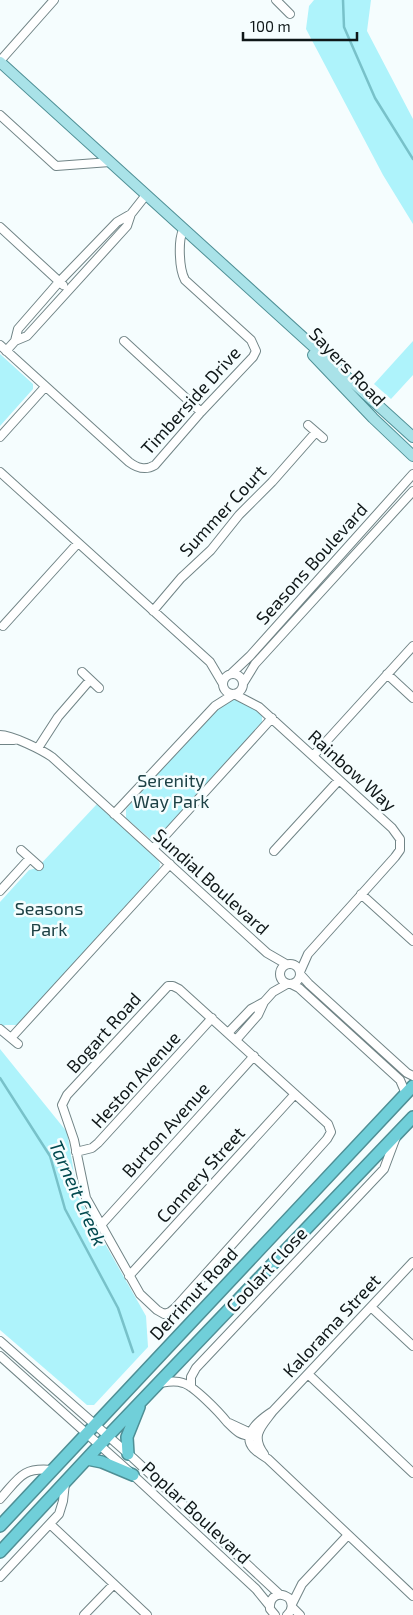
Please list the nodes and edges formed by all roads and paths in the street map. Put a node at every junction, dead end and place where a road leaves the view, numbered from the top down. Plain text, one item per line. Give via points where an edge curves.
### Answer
1 (54, 0) edge
2 (276, 0) edge
3 (290, 14) dead end
4 (0, 62) edge
5 (0, 115) edge
6 (110, 162) junction
7 (146, 195) junction
8 (131, 214) junction
9 (0, 228) edge
10 (183, 230) junction
11 (60, 282) junction
12 (68, 290) junction
13 (259, 298) junction
14 (15, 341) junction
15 (124, 341) dead end
16 (0, 345) edge
17 (6, 351) junction
18 (45, 387) junction
19 (201, 412) junction
20 (308, 426) dead end
21 (316, 432) junction
22 (0, 437) edge
23 (413, 437) edge
24 (323, 438) dead end
25 (413, 456) edge
26 (0, 472) edge
27 (413, 474) edge
28 (413, 491) edge
29 (78, 542) junction
30 (154, 611) junction
31 (3, 626) dead end
32 (413, 646) edge
33 (210, 662) junction
34 (82, 672) dead end
35 (232, 674) junction
36 (387, 674) junction
37 (90, 680) junction
38 (223, 684) junction
39 (244, 684) junction
40 (99, 688) dead end
41 (234, 694) junction
42 (413, 698) edge
43 (215, 706) junction
44 (259, 707) junction
45 (272, 718) junction
46 (0, 735) edge
47 (0, 740) edge
48 (18, 741) junction
49 (38, 748) junction
50 (312, 756) junction
51 (339, 780) junction
52 (114, 814) junction
53 (153, 849) junction
54 (21, 850) dead end
55 (274, 851) dead end
56 (30, 858) junction
57 (170, 864) junction
58 (39, 866) dead end
59 (0, 891) edge
60 (361, 894) junction
61 (413, 941) edge
62 (267, 953) junction
63 (308, 954) junction
64 (288, 964) junction
65 (300, 973) junction
66 (280, 974) junction
67 (289, 984) junction
68 (273, 992) junction
69 (264, 1002) junction
70 (245, 1016) junction
71 (212, 1018) junction
72 (252, 1022) junction
73 (0, 1029) edge
74 (228, 1033) junction
75 (11, 1038) junction
76 (236, 1040) junction
77 (18, 1044) dead end
78 (254, 1056) junction
79 (413, 1076) edge
80 (409, 1090) edge
81 (295, 1094) junction
82 (413, 1117) edge
83 (396, 1134) junction
84 (76, 1152) junction
85 (101, 1225) junction
86 (413, 1262) edge
87 (130, 1276) junction
88 (371, 1307) junction
89 (0, 1341) edge
90 (413, 1346) edge
91 (0, 1356) edge
92 (308, 1374) junction
93 (159, 1383) junction
94 (191, 1387) junction
95 (142, 1400) junction
96 (95, 1424) junction
97 (86, 1433) junction
98 (253, 1435) junction
99 (108, 1436) junction
100 (100, 1445) junction
101 (128, 1454) junction
102 (87, 1459) junction
103 (52, 1470) junction
104 (413, 1473) edge
105 (133, 1475) junction
106 (65, 1482) junction
107 (0, 1498) edge
108 (50, 1524) junction
109 (0, 1526) edge
110 (348, 1535) junction
111 (0, 1552) edge
112 (0, 1577) edge
113 (114, 1584) junction
114 (302, 1584) junction
115 (281, 1594) junction
116 (413, 1596) edge
117 (292, 1605) junction
118 (270, 1611) edge
119 (84, 1615) edge
120 (147, 1615) edge
121 (287, 1615) edge
122 (300, 1615) edge

1 - 4 street
2 - 3 street
4 - 6 main road, Sayers Road
5 - 6 street via 56,166
6 - 7 main road, Sayers Road
7 - 8 street
7 - 10 main road, Sayers Road
8 - 11 street via 117,222
8 - 12 street via 127,226
9 - 11 street
10 - 13 main road, Sayers Road
10 - 19 street, Timberside Drive via 180,236 185,280 256,347 252,357
11 - 12 street
11 - 14 street via 18,329
12 - 14 street via 27,336
13 - 23 main road, Sayers Road
13 - 25 main road, Sayers Road
14 - 17 street
15 - 19 street
16 - 17 street
17 - 18 street
18 - 19 street, Timberside Drive via 136,468 155,465
18 - 22 street
20 - 21 street
21 - 24 street
21 - 30 street, Summer Court
26 - 29 street
27 - 35 street, Seasons Boulevard
28 - 39 street, Seasons Boulevard via 250,670
29 - 30 street
29 - 31 street
30 - 33 street
32 - 36 street
33 - 35 street
33 - 38 street
34 - 37 street
35 - 38 street via 226,676
35 - 39 street via 238,675
36 - 42 street
36 - 50 street
37 - 40 street
37 - 49 street via 58,717
38 - 41 street via 228,692
38 - 43 street
39 - 41 street
39 - 44 street, Rainbow Way
41 - 43 street
41 - 44 street, Rainbow Way
43 - 52 street
44 - 45 street, Rainbow Way
45 - 50 street, Rainbow Way
45 - 53 street
46 - 48 street, Sundial Boulevard
47 - 48 street, Sundial Boulevard
48 - 49 street, Sundial Boulevard
49 - 52 street, Sundial Boulevard
50 - 51 street, Rainbow Way
51 - 55 street
51 - 60 street, Rainbow Way via 400,839 398,854
52 - 53 street, Sundial Boulevard
53 - 57 street, Sundial Boulevard
54 - 56 street
56 - 58 street
56 - 59 street
57 - 62 street, Sundial Boulevard
57 - 75 street
60 - 61 street
60 - 63 street, Rainbow Way
62 - 64 street, Sundial Boulevard
62 - 66 street, Sundial Boulevard
63 - 64 street, Rainbow Way
63 - 65 street, Rainbow Way
64 - 65 street via 296,966
64 - 66 street
65 - 67 street via 296,982
65 - 79 street
66 - 67 street
66 - 68 street
67 - 68 street
67 - 80 street via 299,988
68 - 69 street
69 - 70 street
69 - 72 street
70 - 72 street
70 - 74 street
71 - 74 street
71 - 84 street, Heston Avenue via 98,1143
71 - 84 street, Bogart Road via 176,986 168,986 63,1101
72 - 76 street
73 - 75 street
74 - 76 street
75 - 77 street
76 - 78 street
78 - 81 street
78 - 85 street, Burton Avenue
80 - 96 highway, Derrimut Road
81 - 87 street, Connery Street
81 - 87 street via 328,1124 331,1132 328,1140 170,1312 159,1312 143,1297
82 - 83 highway, Derrimut Road
83 - 93 highway, Derrimut Road
83 - 94 street, Coolart Close via 384,1169 195,1369
84 - 85 street via 84,1193
85 - 87 street
86 - 88 street, Kalorama Street
88 - 90 street
88 - 92 street, Kalorama Street
89 - 96 street, Poplar Boulevard
91 - 97 street, Poplar Boulevard
92 - 98 street, Kalorama Street
92 - 104 street
93 - 94 street via 177,1381
93 - 95 highway, Derrimut Road
94 - 98 street via 228,1422
95 - 99 highway, Derrimut Road
95 - 101 highway via 127,1437
96 - 97 highway, Derrimut Road
96 - 99 street, Poplar Boulevard
97 - 100 street, Poplar Boulevard
97 - 103 highway, Derrimut Road
98 - 110 street via 268,1459
99 - 100 highway, Derrimut Road
99 - 101 street, Poplar Boulevard
100 - 102 highway, Derrimut Road
100 - 105 street, Poplar Boulevard
101 - 115 street, Poplar Boulevard
102 - 105 highway
102 - 106 highway, Derrimut Road
103 - 107 street via 37,1469 25,1473
103 - 109 highway, Derrimut Road
105 - 118 street, Poplar Boulevard via 256,1589
106 - 108 street via 61,1509
106 - 111 highway, Derrimut Road
108 - 112 street
108 - 113 street
110 - 114 street
110 - 116 street
113 - 119 street
113 - 120 street
114 - 115 street
114 - 117 street
115 - 117 street, Poplar Boulevard via 289,1598
115 - 118 street via 272,1598
117 - 121 street
117 - 122 street

